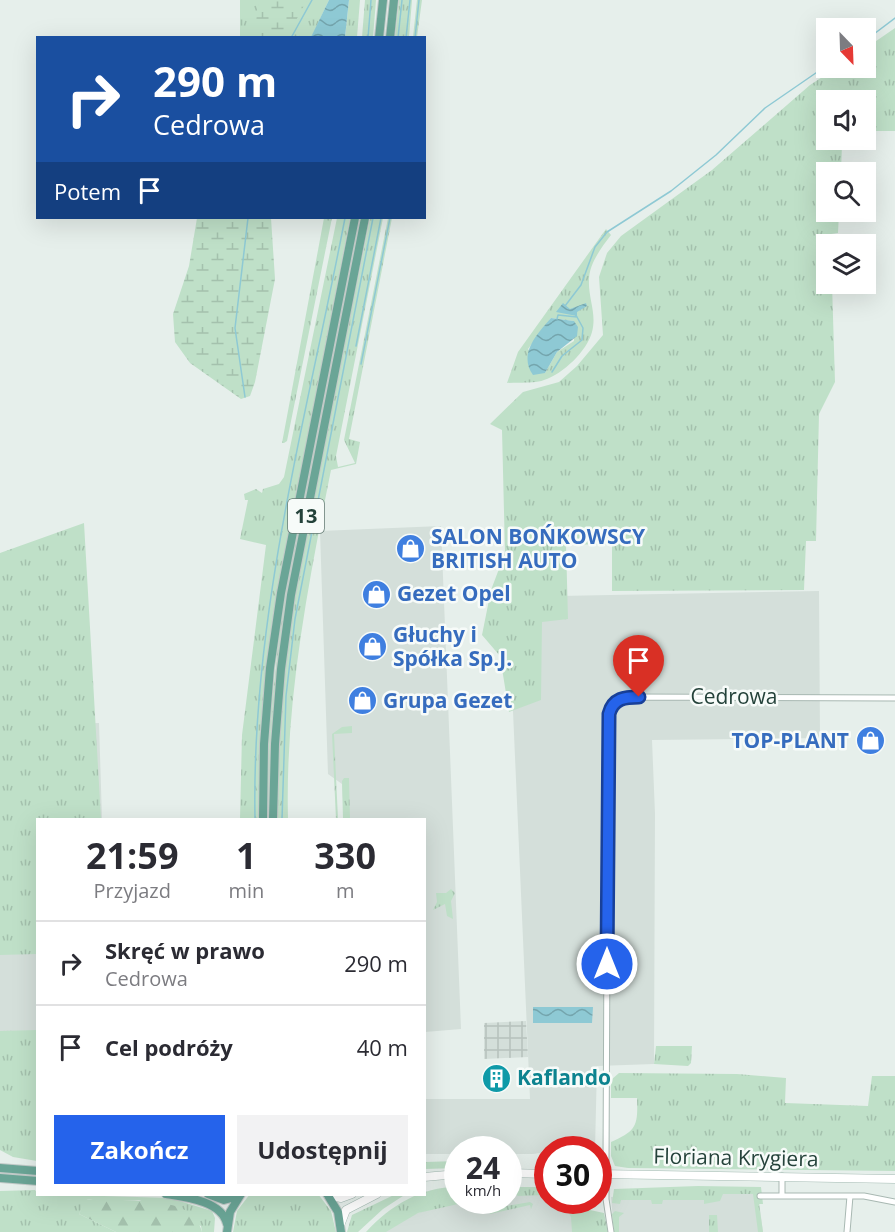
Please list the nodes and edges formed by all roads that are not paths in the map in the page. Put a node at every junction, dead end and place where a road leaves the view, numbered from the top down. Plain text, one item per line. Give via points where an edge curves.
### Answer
1 (383, 0) edge
2 (394, 0) edge
3 (380, 36) edge
4 (390, 36) edge
5 (355, 219) edge
6 (365, 219) edge
7 (895, 698) edge
8 (263, 818) edge
9 (273, 818) edge
10 (603, 1136) edge
11 (0, 1168) edge
12 (36, 1171) edge
13 (426, 1172) edge
14 (444, 1172) edge
15 (444, 1174) edge
16 (612, 1174) edge
17 (895, 1174) edge
18 (783, 1176) junction
19 (873, 1177) junction
20 (0, 1178) edge
21 (426, 1178) edge
22 (895, 1179) edge
23 (36, 1181) edge
24 (173, 1196) edge
25 (213, 1196) edge
26 (237, 1196) edge
27 (239, 1196) edge
28 (328, 1196) edge
29 (373, 1196) edge
30 (760, 1196) dead end
31 (782, 1196) junction
32 (850, 1196) junction
33 (895, 1202) edge
34 (608, 1214) edge
35 (341, 1227) edge
36 (227, 1228) edge
37 (611, 1232) edge
38 (847, 1232) edge

1 - 3 main road
2 - 4 main road
5 - 8 main road, 13 via 281,593 269,679
6 - 9 main road, 13 via 291,595 276,723
7 - 10 street, Cedrowa via 631,697 619,699 612,706 608,722
11 - 12 main road
13 - 14 street
15 - 21 street
16 - 18 street, Floriana Krygiera
17 - 19 street, Floriana Krygiera
18 - 19 street, Floriana Krygiera
18 - 31 street
19 - 22 street, Floriana Krygiera
20 - 23 main road
24 - 36 main road via 216,1208 224,1215
25 - 26 main road via 224,1200
27 - 36 main road
28 - 35 main road
29 - 35 street via 346,1210
30 - 31 street
31 - 32 street
32 - 33 street
32 - 38 street
34 - 37 street

